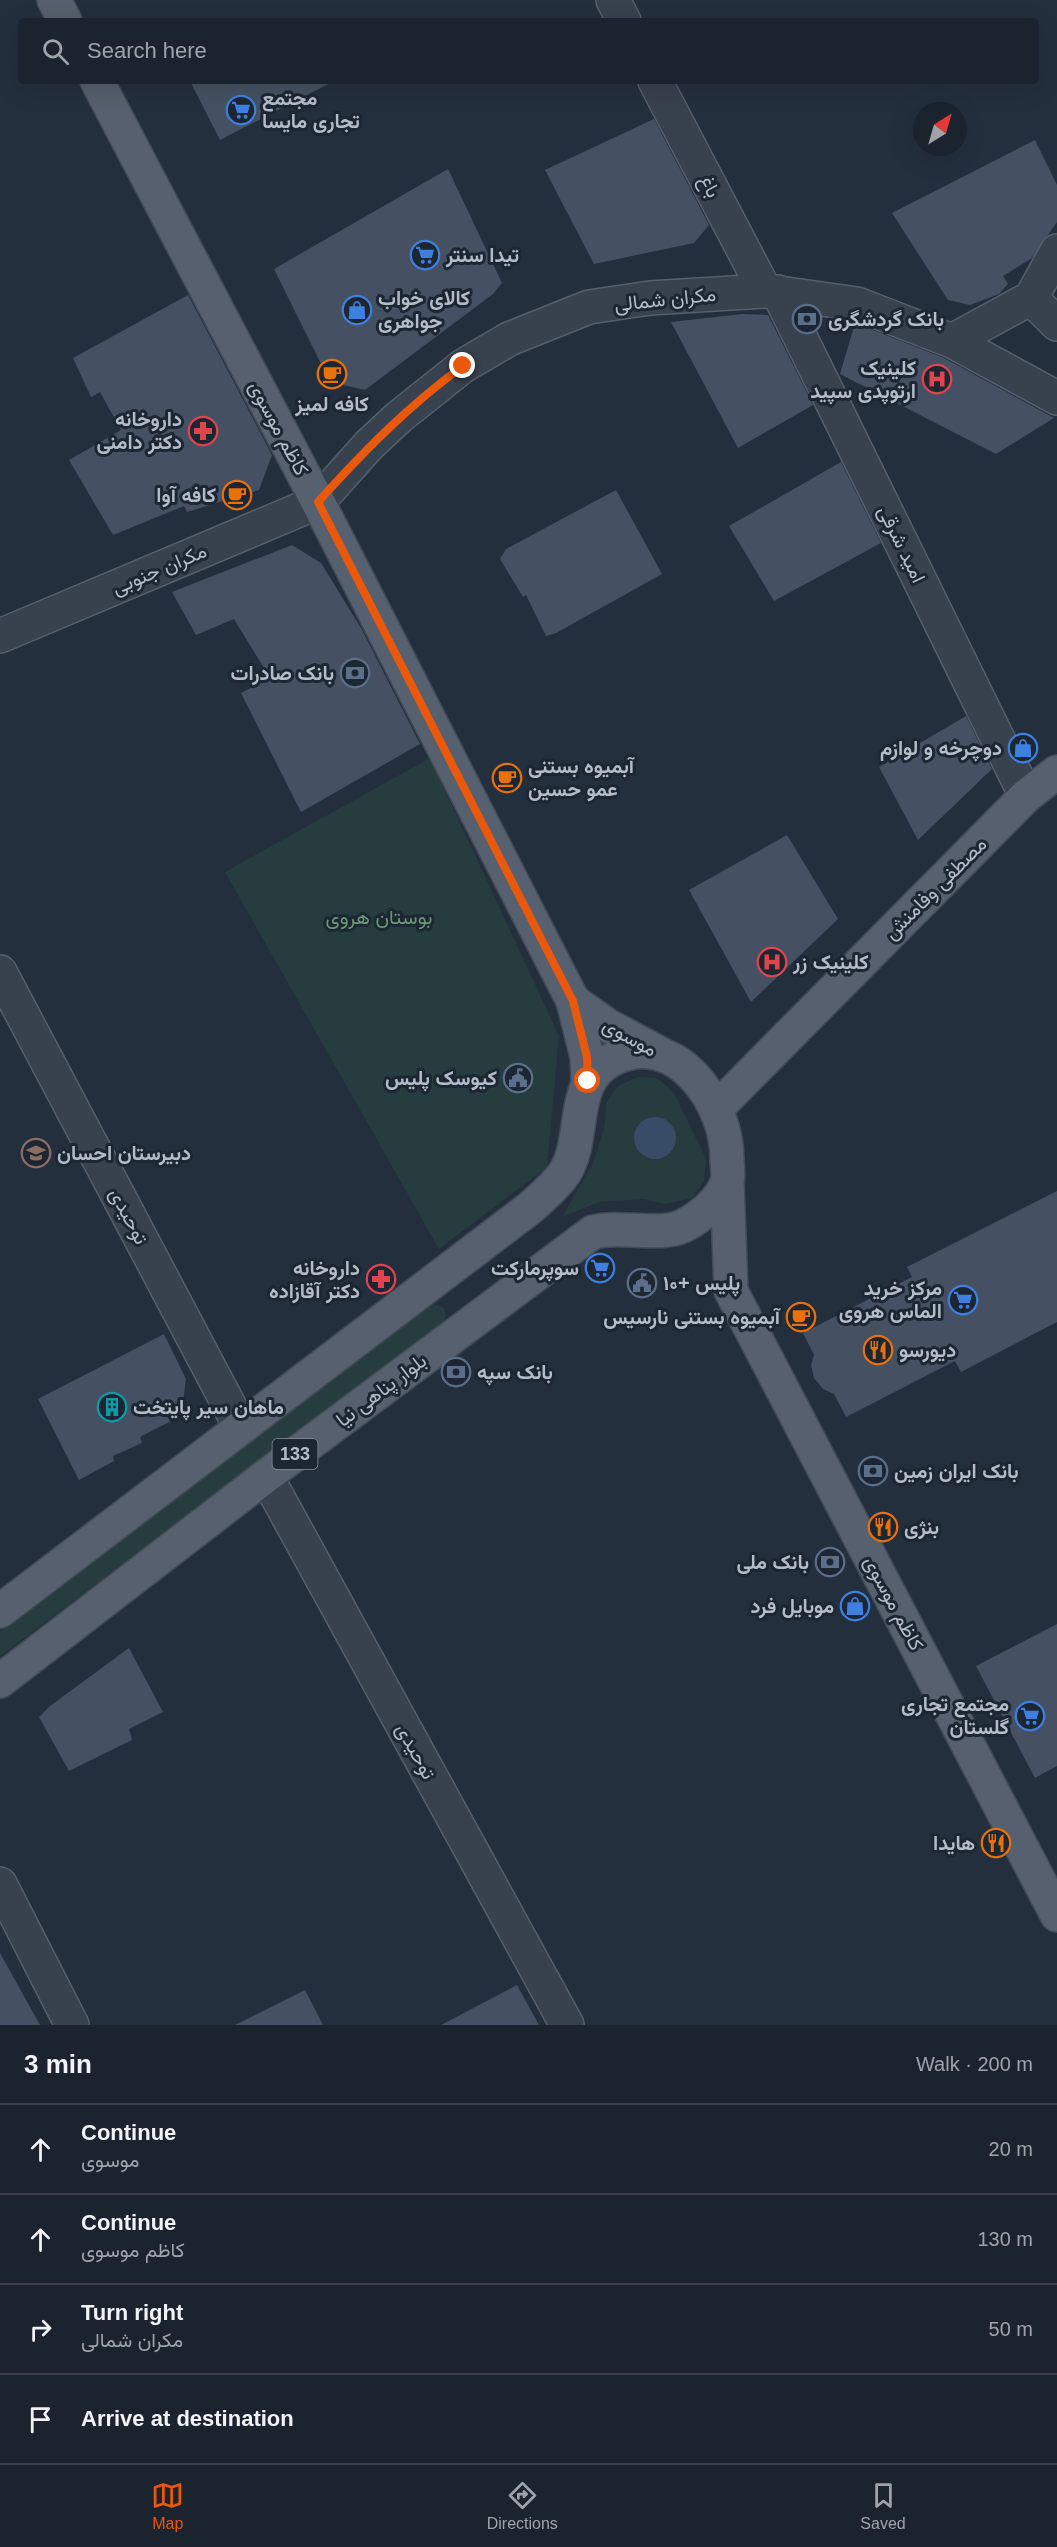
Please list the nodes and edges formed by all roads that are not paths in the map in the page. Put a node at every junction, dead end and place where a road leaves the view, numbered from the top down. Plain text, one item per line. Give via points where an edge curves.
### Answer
1 (54, 0) edge
2 (613, 0) edge
3 (64, 18) edge
4 (622, 18) edge
5 (99, 84) edge
6 (658, 84) edge
7 (1057, 251) edge
8 (771, 292) junction
9 (1030, 298) junction
10 (1057, 324) edge
11 (952, 341) junction
12 (1057, 398) edge
13 (318, 502) junction
14 (0, 636) edge
15 (1057, 752) edge
16 (1057, 772) edge
17 (1026, 796) junction
18 (0, 972) edge
19 (573, 1001) junction
20 (666, 1057) junction
21 (588, 1081) junction
22 (717, 1108) junction
23 (727, 1182) junction
24 (241, 1428) junction
25 (266, 1476) junction
26 (0, 1611) edge
27 (0, 1681) edge
28 (0, 1884) edge
29 (1057, 1915) edge
30 (72, 2025) edge
31 (567, 2025) edge

1 - 3 main road
2 - 4 street
5 - 13 main road, کاظم موسوی
6 - 8 street, باغ
7 - 9 street
8 - 11 street, مکران شمالی via 858,304
8 - 13 street, مکران شمالی via 650,298 589,308 508,339 421,398 369,445
8 - 17 street, امید شرقی
9 - 10 street
9 - 11 street
11 - 12 street, مکران شمالی
13 - 14 street, مکران جنوبی
13 - 19 main road, کاظم موسوی
15 - 17 main road, مصطفی وفامنش
16 - 17 main road, مصطفی وفامنش
17 - 22 main road, مصطفی وفامنش
18 - 24 street, توحیدی
19 - 20 main road, موسوی via 607,1025
19 - 21 main road, موسوی via 587,1057
20 - 21 main road via 637,1053 612,1059
20 - 22 main road, موسوی via 698,1078
21 - 24 main road, 133 via 566,1171 505,1229
22 - 23 main road, موسوی via 728,1142
23 - 25 main road, بلوار پناهی نیا / 133 via 708,1209 681,1227 650,1232 611,1228 593,1232
23 - 29 main road, کاظم موسوی via 731,1291
24 - 26 main road, 133
25 - 27 main road, بلوار پناهی نیا / 133
25 - 31 street, توحیدی
28 - 30 street

